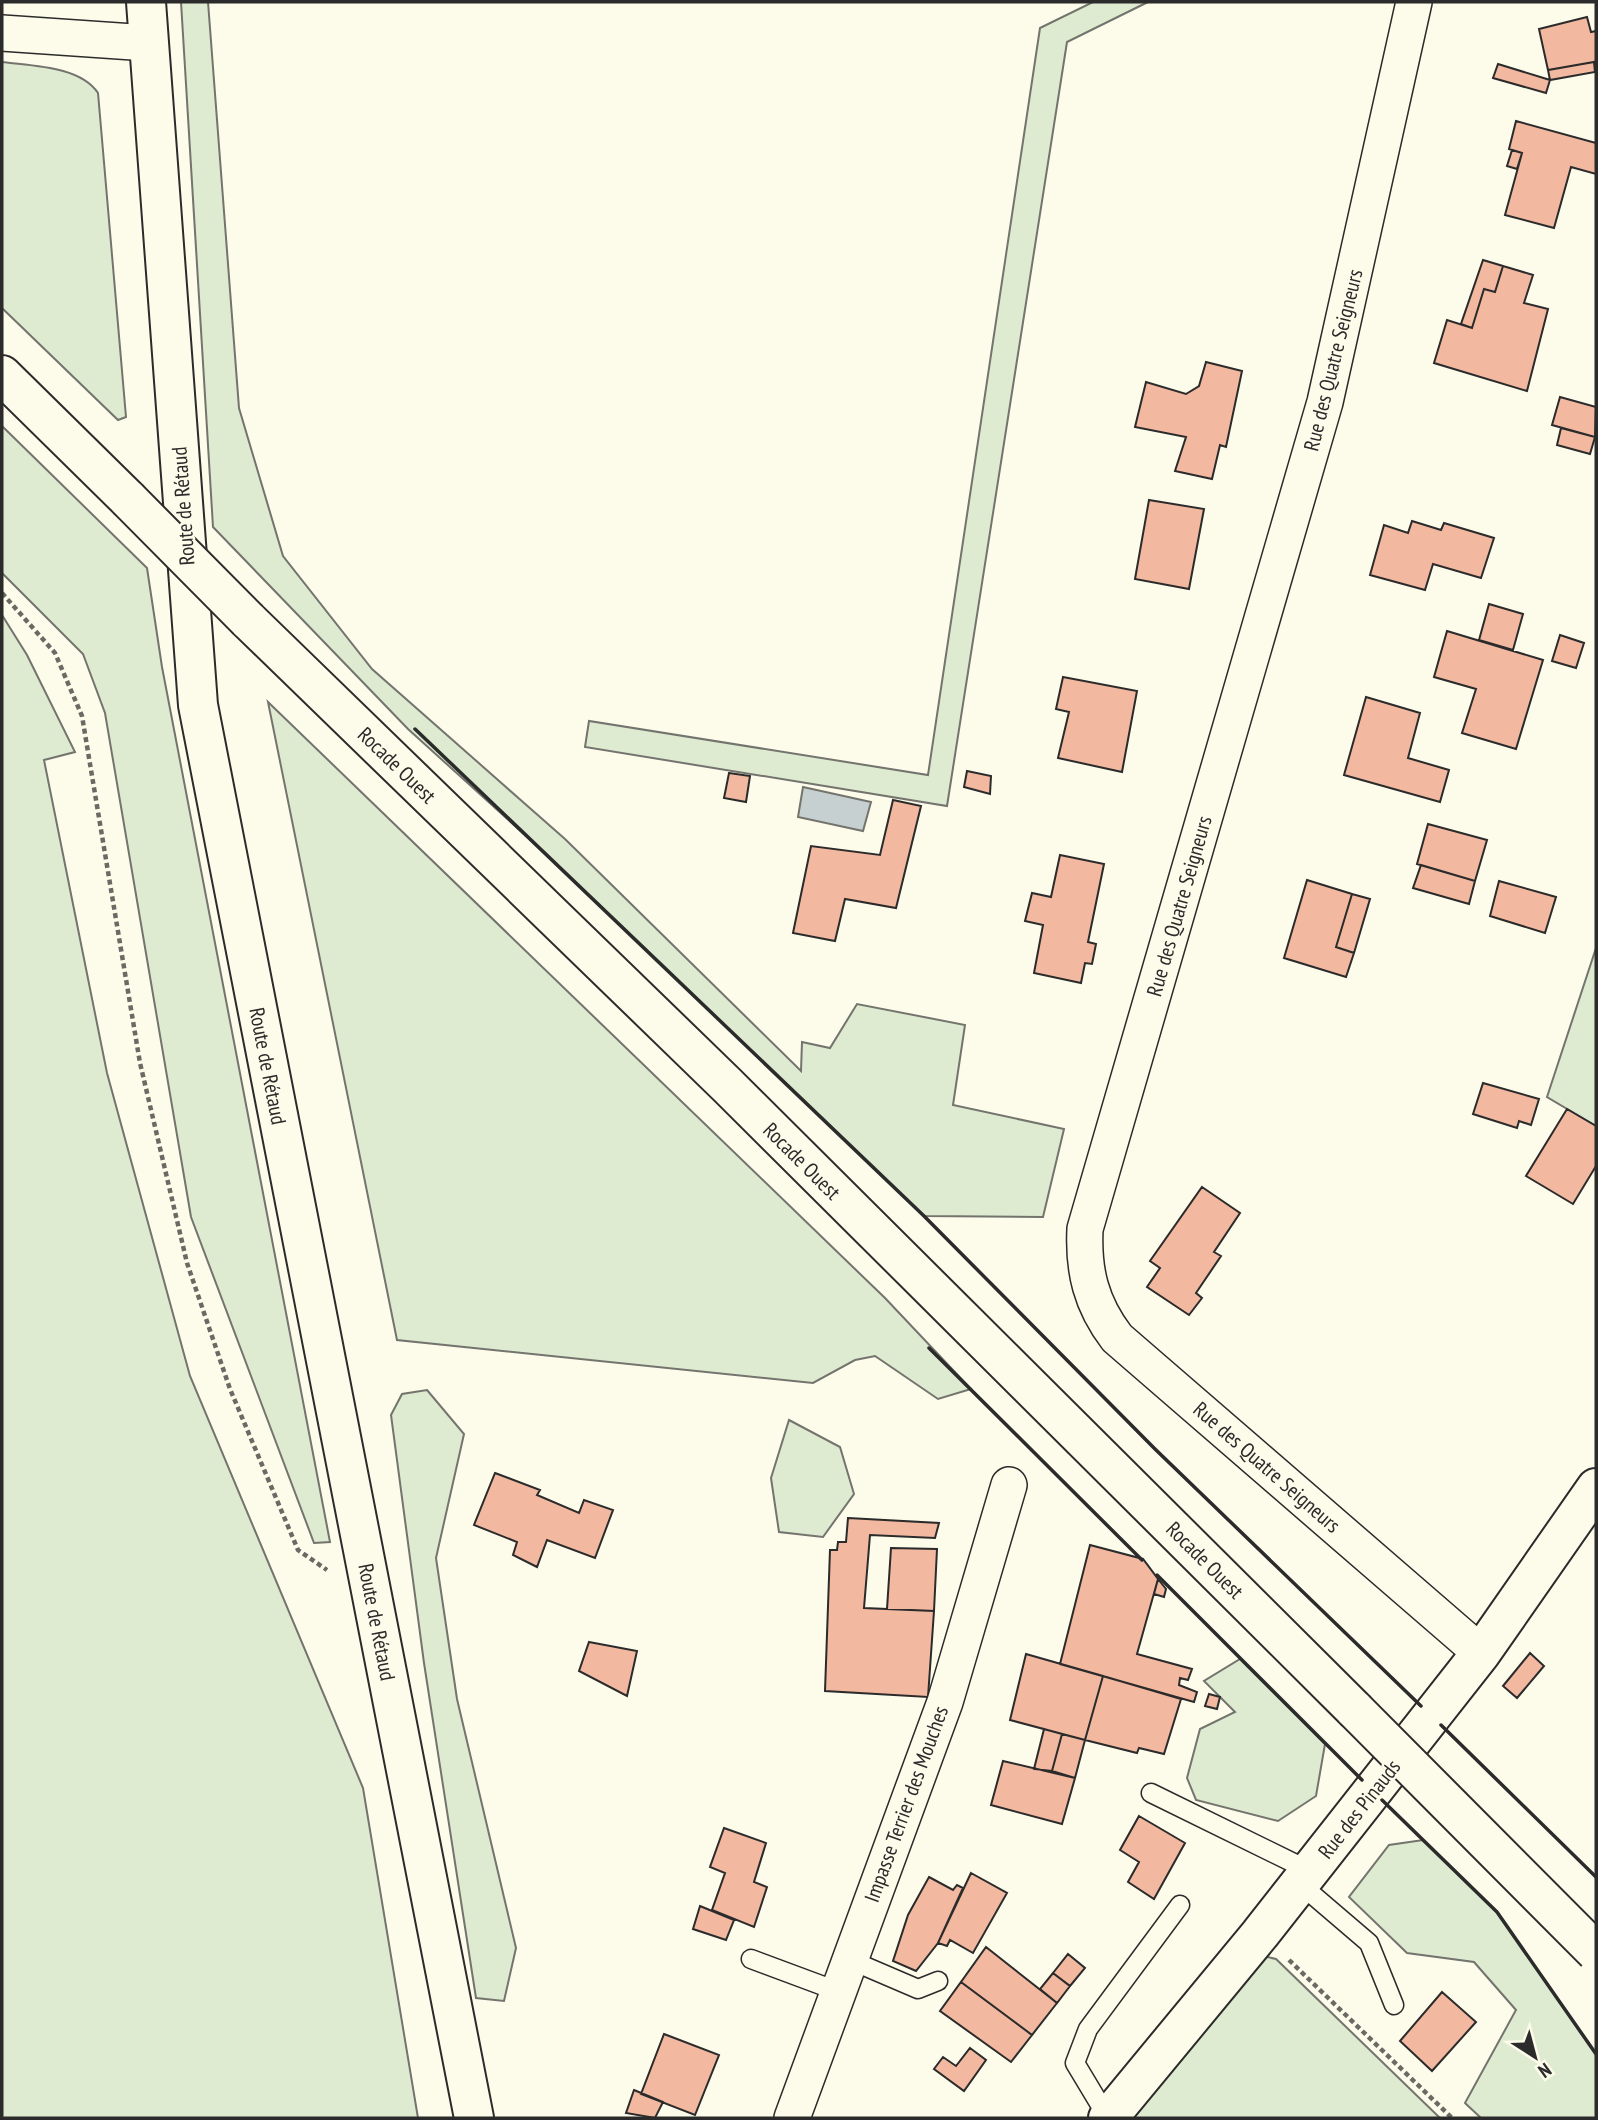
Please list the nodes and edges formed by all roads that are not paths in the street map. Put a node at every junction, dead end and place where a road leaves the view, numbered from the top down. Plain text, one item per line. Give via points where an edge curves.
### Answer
1 (146, 2) edge
2 (1414, 2) edge
3 (2, 33) edge
4 (148, 43) junction
5 (2, 375) edge
6 (1009, 1485) dead end
7 (1596, 1488) edge
8 (1481, 1653) junction
9 (1151, 1793) dead end
10 (1305, 1877) junction
11 (1180, 1905) dead end
12 (1596, 1952) edge
13 (751, 1959) dead end
14 (842, 1975) junction
15 (938, 1981) dead end
16 (1394, 2005) dead end
17 (474, 2118) edge
18 (792, 2118) edge
19 (1108, 2118) edge

1 - 4 main road, Route de Rétaud
2 - 8 street, Rue des Quatre Seigneurs via 1325,402 1089,1217 1083,1260 1095,1301 1117,1338
3 - 4 street
4 - 17 main road, Route de Rétaud via 198,705
5 - 12 main road, Rocade Ouest, bridge via 727,1086
6 - 14 street, Impasse Terrier des Mouches via 945,1702
7 - 8 main road, Rue des Pinauds
8 - 10 main road, Rue des Pinauds
9 - 10 lane
10 - 16 lane via 1369,1943
10 - 19 main road, Rue des Pinauds
11 - 19 lane via 1088,2029 1075,2063
13 - 14 lane
14 - 15 lane via 918,1989
14 - 18 street, Impasse Terrier des Mouches

